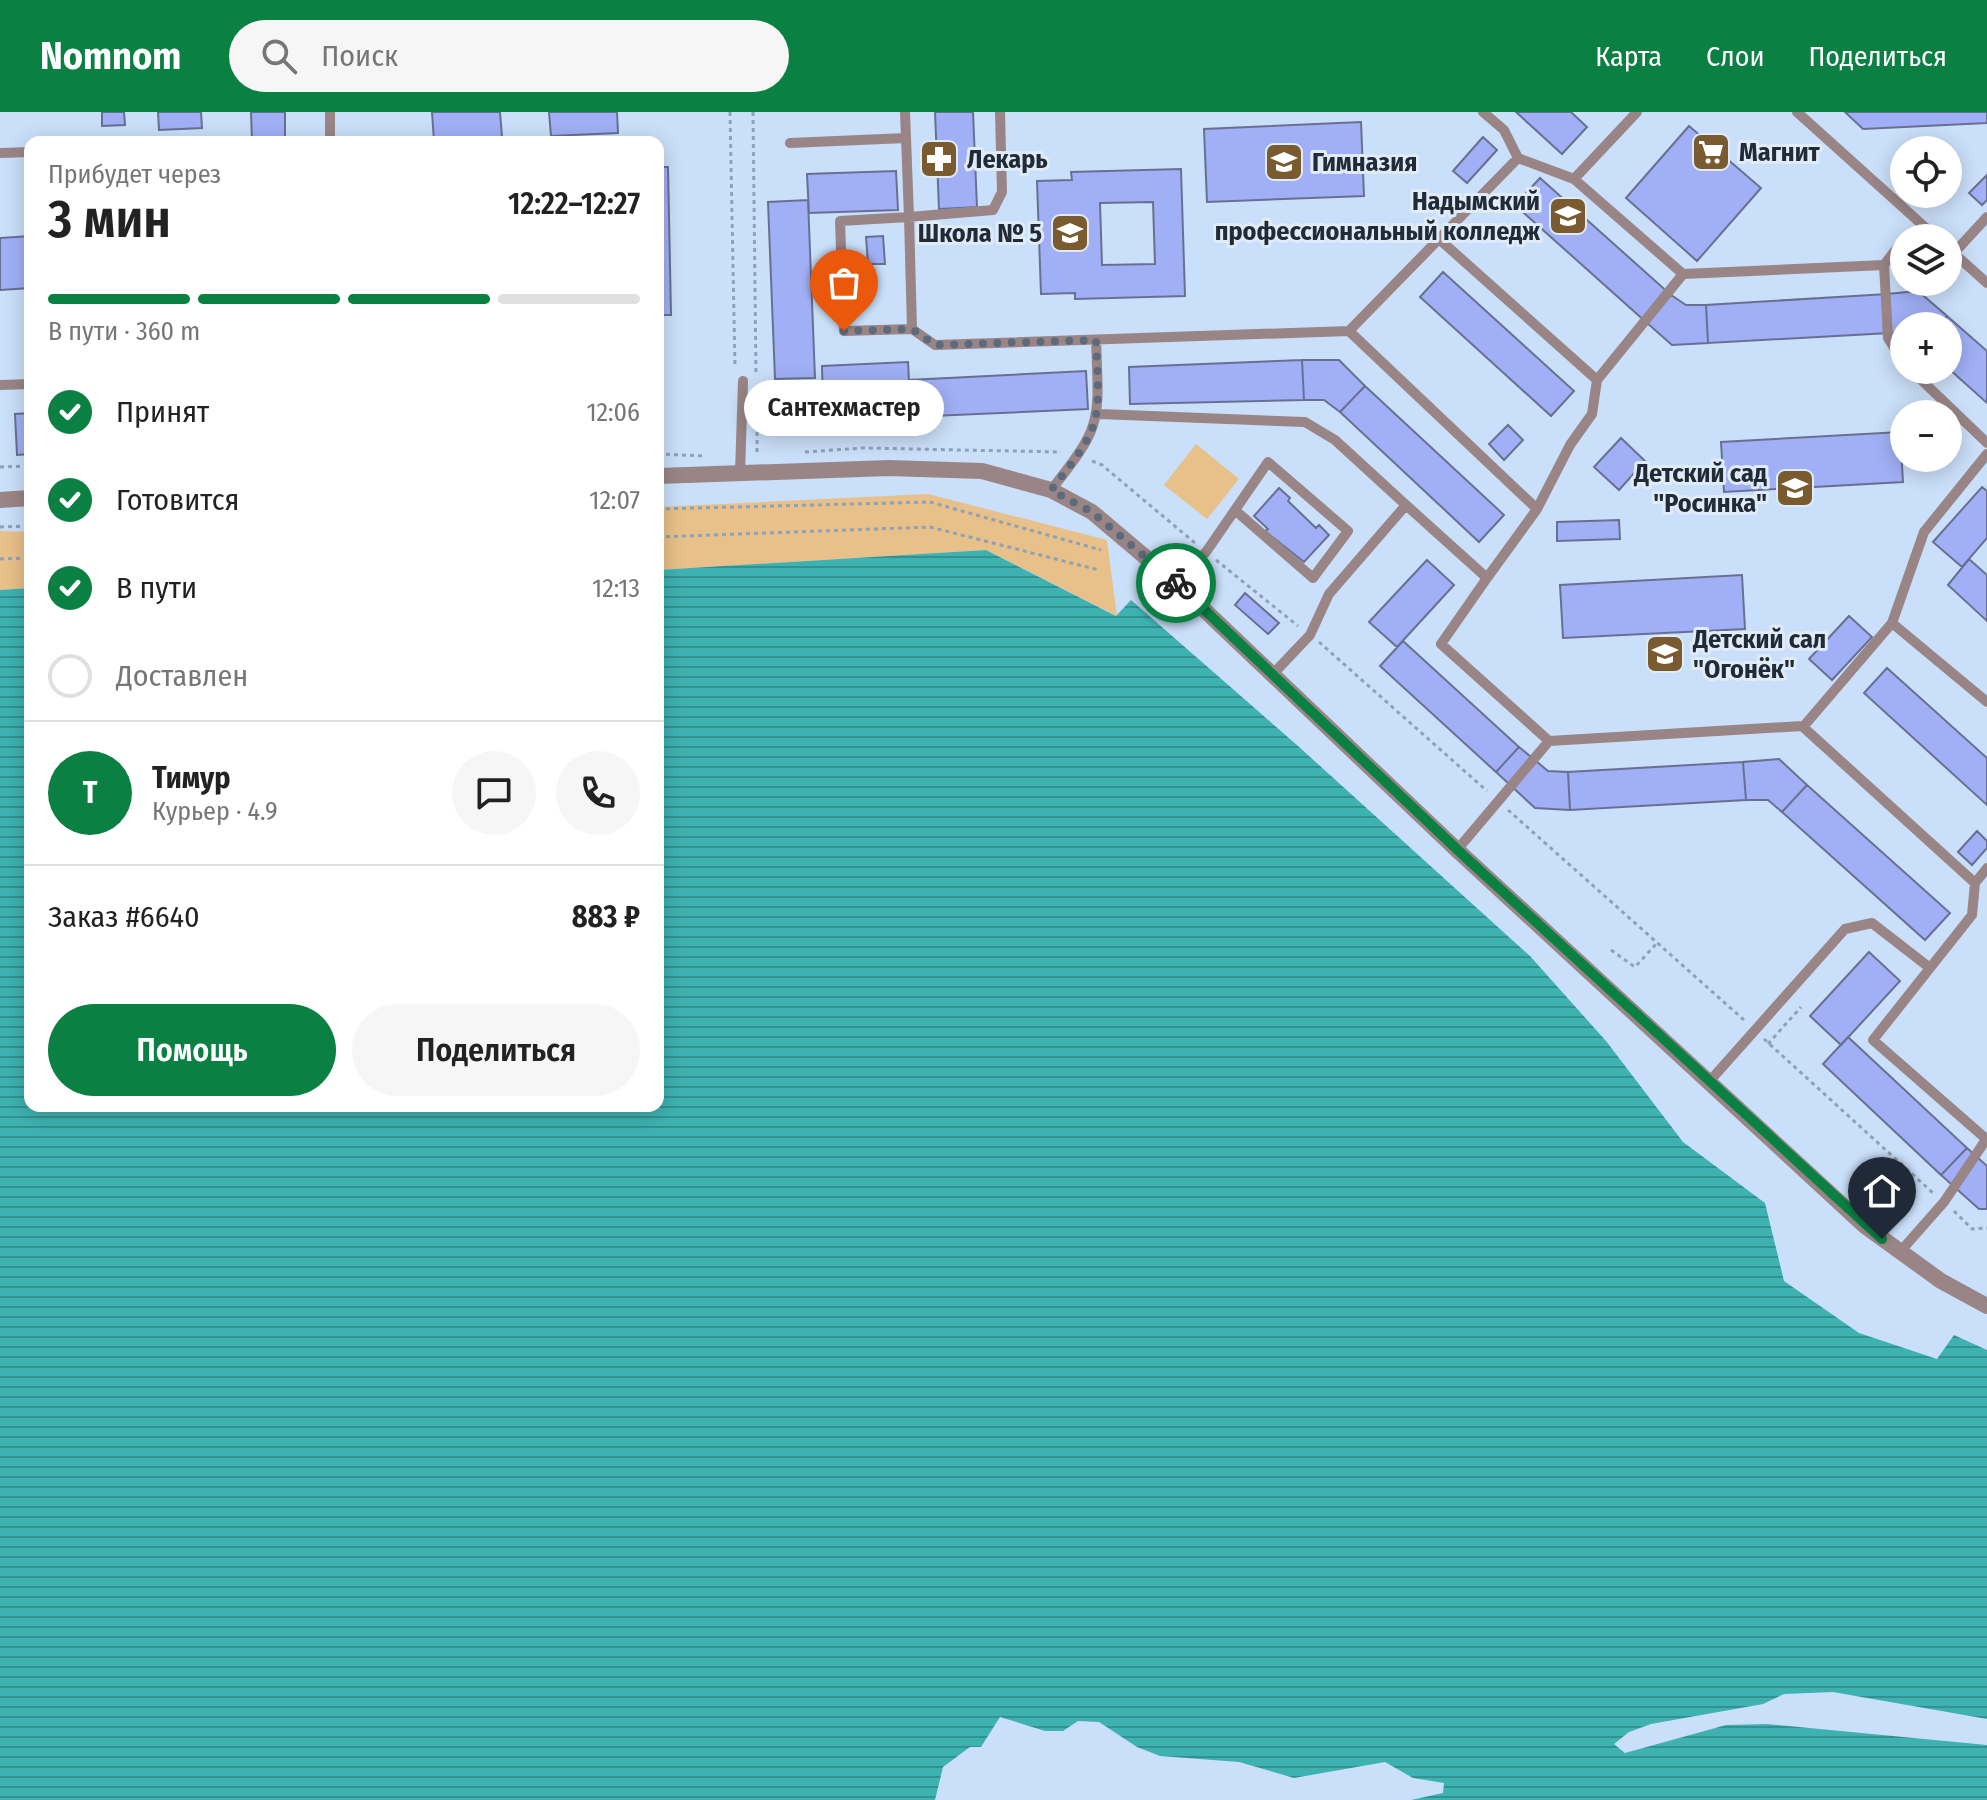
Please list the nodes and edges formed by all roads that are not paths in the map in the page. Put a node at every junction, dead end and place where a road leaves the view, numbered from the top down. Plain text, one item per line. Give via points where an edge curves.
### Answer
1 (330, 112) edge
2 (905, 112) edge
3 (1000, 112) edge
4 (1483, 112) edge
5 (1637, 112) edge
6 (1797, 112) edge
7 (330, 136) edge
8 (906, 138) junction
9 (790, 143) dead end
10 (24, 152) edge
11 (0, 153) edge
12 (1518, 158) junction
13 (1574, 179) junction
14 (909, 217) junction
15 (1987, 217) edge
16 (1918, 221) junction
17 (1916, 224) edge
18 (1921, 224) edge
19 (1439, 239) junction
20 (1962, 240) edge
21 (1890, 257) edge
22 (1962, 260) edge
23 (1884, 265) junction
24 (1683, 274) junction
25 (1987, 283) edge
26 (912, 329) junction
27 (1349, 331) junction
28 (1096, 340) junction
29 (1890, 341) edge
30 (739, 379) road end
31 (1597, 380) junction
32 (24, 384) edge
33 (1926, 384) edge
34 (0, 385) edge
35 (1099, 414) junction
36 (1987, 443) edge
37 (1987, 454) edge
38 (740, 473) junction
39 (664, 476) edge
40 (1051, 490) junction
41 (24, 498) edge
42 (0, 500) edge
43 (1406, 505) junction
44 (1537, 509) junction
45 (1236, 511) junction
46 (1487, 578) junction
47 (1176, 583) junction
48 (1892, 623) junction
49 (1272, 675) junction
50 (1987, 702) edge
51 (1803, 727) junction
52 (1549, 741) junction
53 (1457, 850) junction
54 (1987, 868) edge
55 (1975, 883) junction
56 (1930, 968) junction
57 (1708, 1083) junction
58 (1986, 1138) edge
59 (1899, 1253) junction
60 (1987, 1306) edge

1 - 7 lane
2 - 8 lane
3 - 14 lane via 1002,192 993,210
4 - 12 lane via 1504,130
5 - 13 lane
6 - 16 lane
8 - 9 lane
8 - 14 lane
10 - 11 lane
12 - 13 lane
12 - 19 lane
13 - 24 lane
14 - 26 lane
14 - 26 lane via 840,221 844,331
15 - 20 lane
16 - 17 lane
16 - 18 lane
19 - 27 lane
19 - 31 lane
21 - 23 lane
22 - 25 lane
23 - 24 lane
23 - 29 lane
24 - 31 lane
26 - 28 lane via 935,345
27 - 28 lane
27 - 44 lane
28 - 35 lane
30 - 38 lane
31 - 44 lane via 1592,414
32 - 34 lane
33 - 36 lane
35 - 40 lane via 1079,456
35 - 43 lane via 1305,422 1335,440
37 - 48 lane via 1924,532
38 - 39 street
38 - 40 street via 945,469 1013,477
40 - 47 street via 1092,512
41 - 42 street
43 - 46 lane
43 - 49 lane via 1329,594 1310,635
44 - 46 lane
45 - 45 lane via 1313,578 1348,531 1268,462
45 - 47 lane
46 - 52 lane via 1441,644
47 - 49 street
48 - 50 lane
48 - 51 lane
49 - 53 street
51 - 52 lane
51 - 55 lane
52 - 53 lane
53 - 57 street
54 - 55 lane
55 - 56 lane via 1972,915
56 - 57 lane via 1872,923 1845,929
56 - 58 lane via 1873,1040
57 - 59 street
58 - 59 lane via 1944,1202
59 - 60 street

